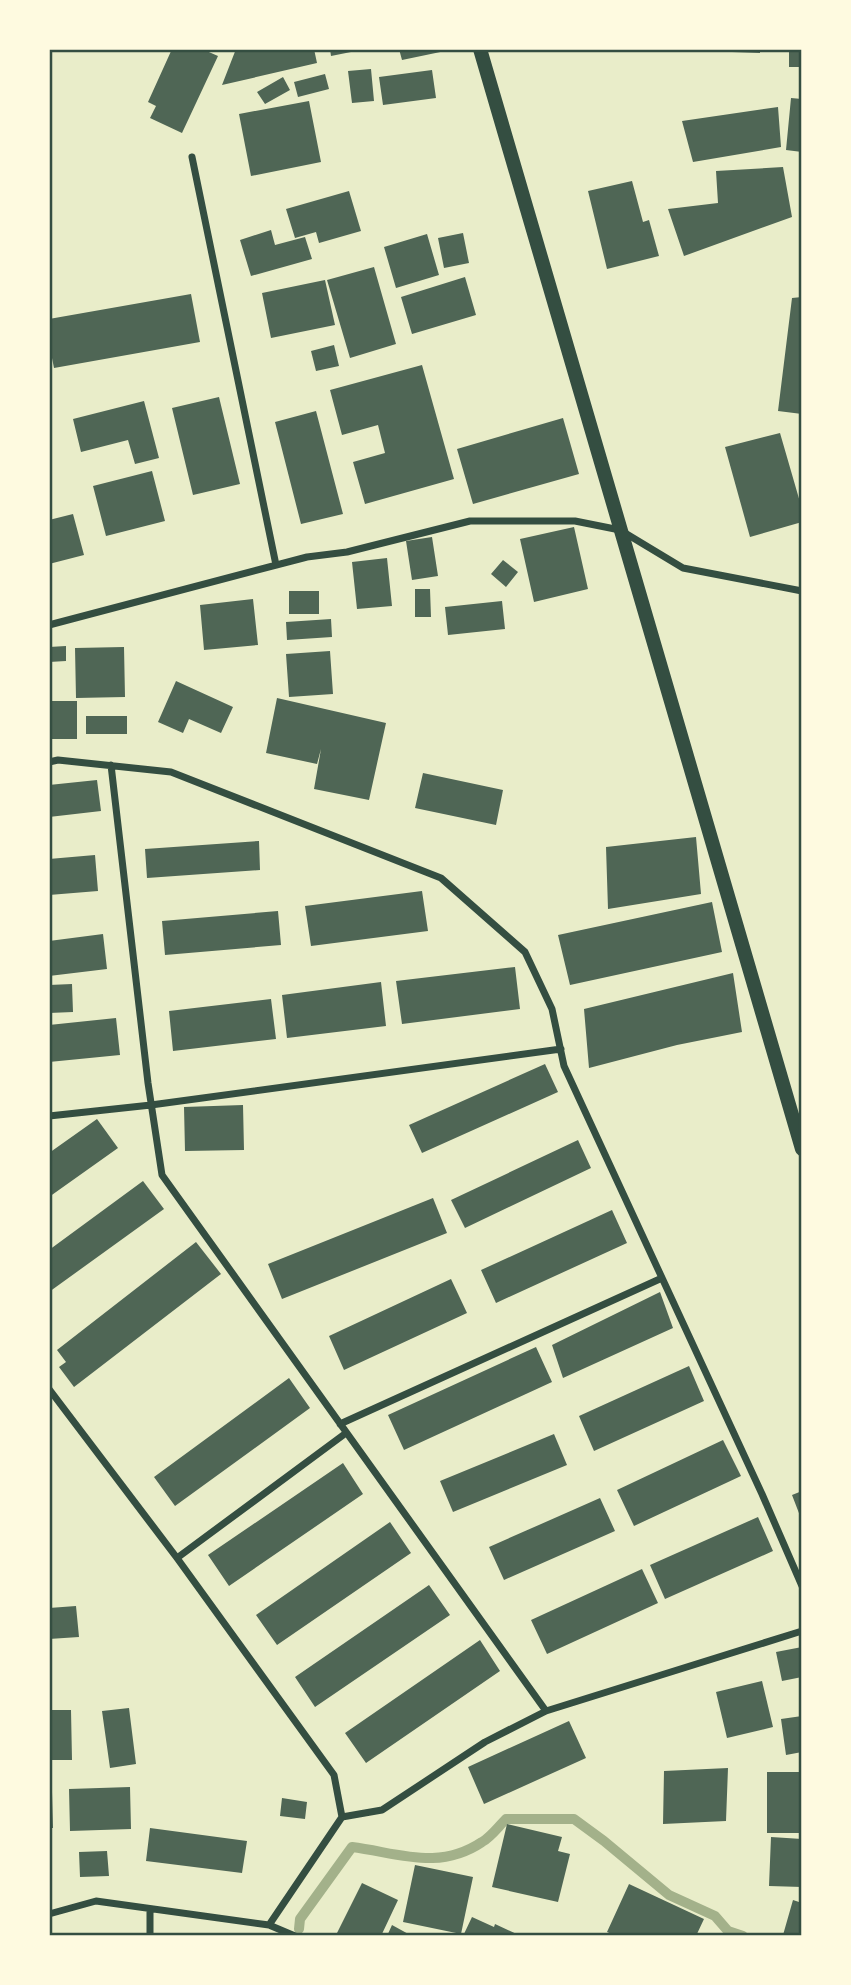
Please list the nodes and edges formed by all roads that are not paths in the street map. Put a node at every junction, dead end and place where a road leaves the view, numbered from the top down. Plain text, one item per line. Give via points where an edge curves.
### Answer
1 (480, 49) edge
2 (192, 157) dead end
3 (620, 530) junction
4 (276, 565) junction
5 (802, 591) edge
6 (49, 625) edge
7 (49, 762) edge
8 (111, 765) junction
9 (561, 1049) junction
10 (151, 1105) junction
11 (49, 1116) edge
12 (802, 1149) edge
13 (662, 1278) junction
14 (49, 1389) edge
15 (340, 1424) junction
16 (346, 1433) junction
17 (177, 1558) junction
18 (802, 1586) edge
19 (802, 1631) edge
20 (546, 1712) junction
21 (342, 1817) junction
22 (150, 1909) junction
23 (49, 1914) edge
24 (269, 1925) junction
25 (150, 1936) edge
26 (295, 1936) edge

1 - 3 main road
2 - 4 street
3 - 4 street via 575,521 470,521
3 - 5 street via 682,568
3 - 12 main road
4 - 6 street
7 - 8 street
8 - 9 street via 172,772 441,878 525,952 552,1009
8 - 10 street
9 - 10 street
9 - 13 street via 564,1066
10 - 11 street
10 - 15 street via 162,1175
13 - 15 street
13 - 18 street
14 - 17 street
15 - 16 street
16 - 17 street
16 - 20 street
17 - 21 street via 334,1775
19 - 20 street
20 - 21 street via 485,1742 382,1810
21 - 24 street
22 - 23 street via 96,1901
22 - 24 street
22 - 25 street
24 - 26 street

